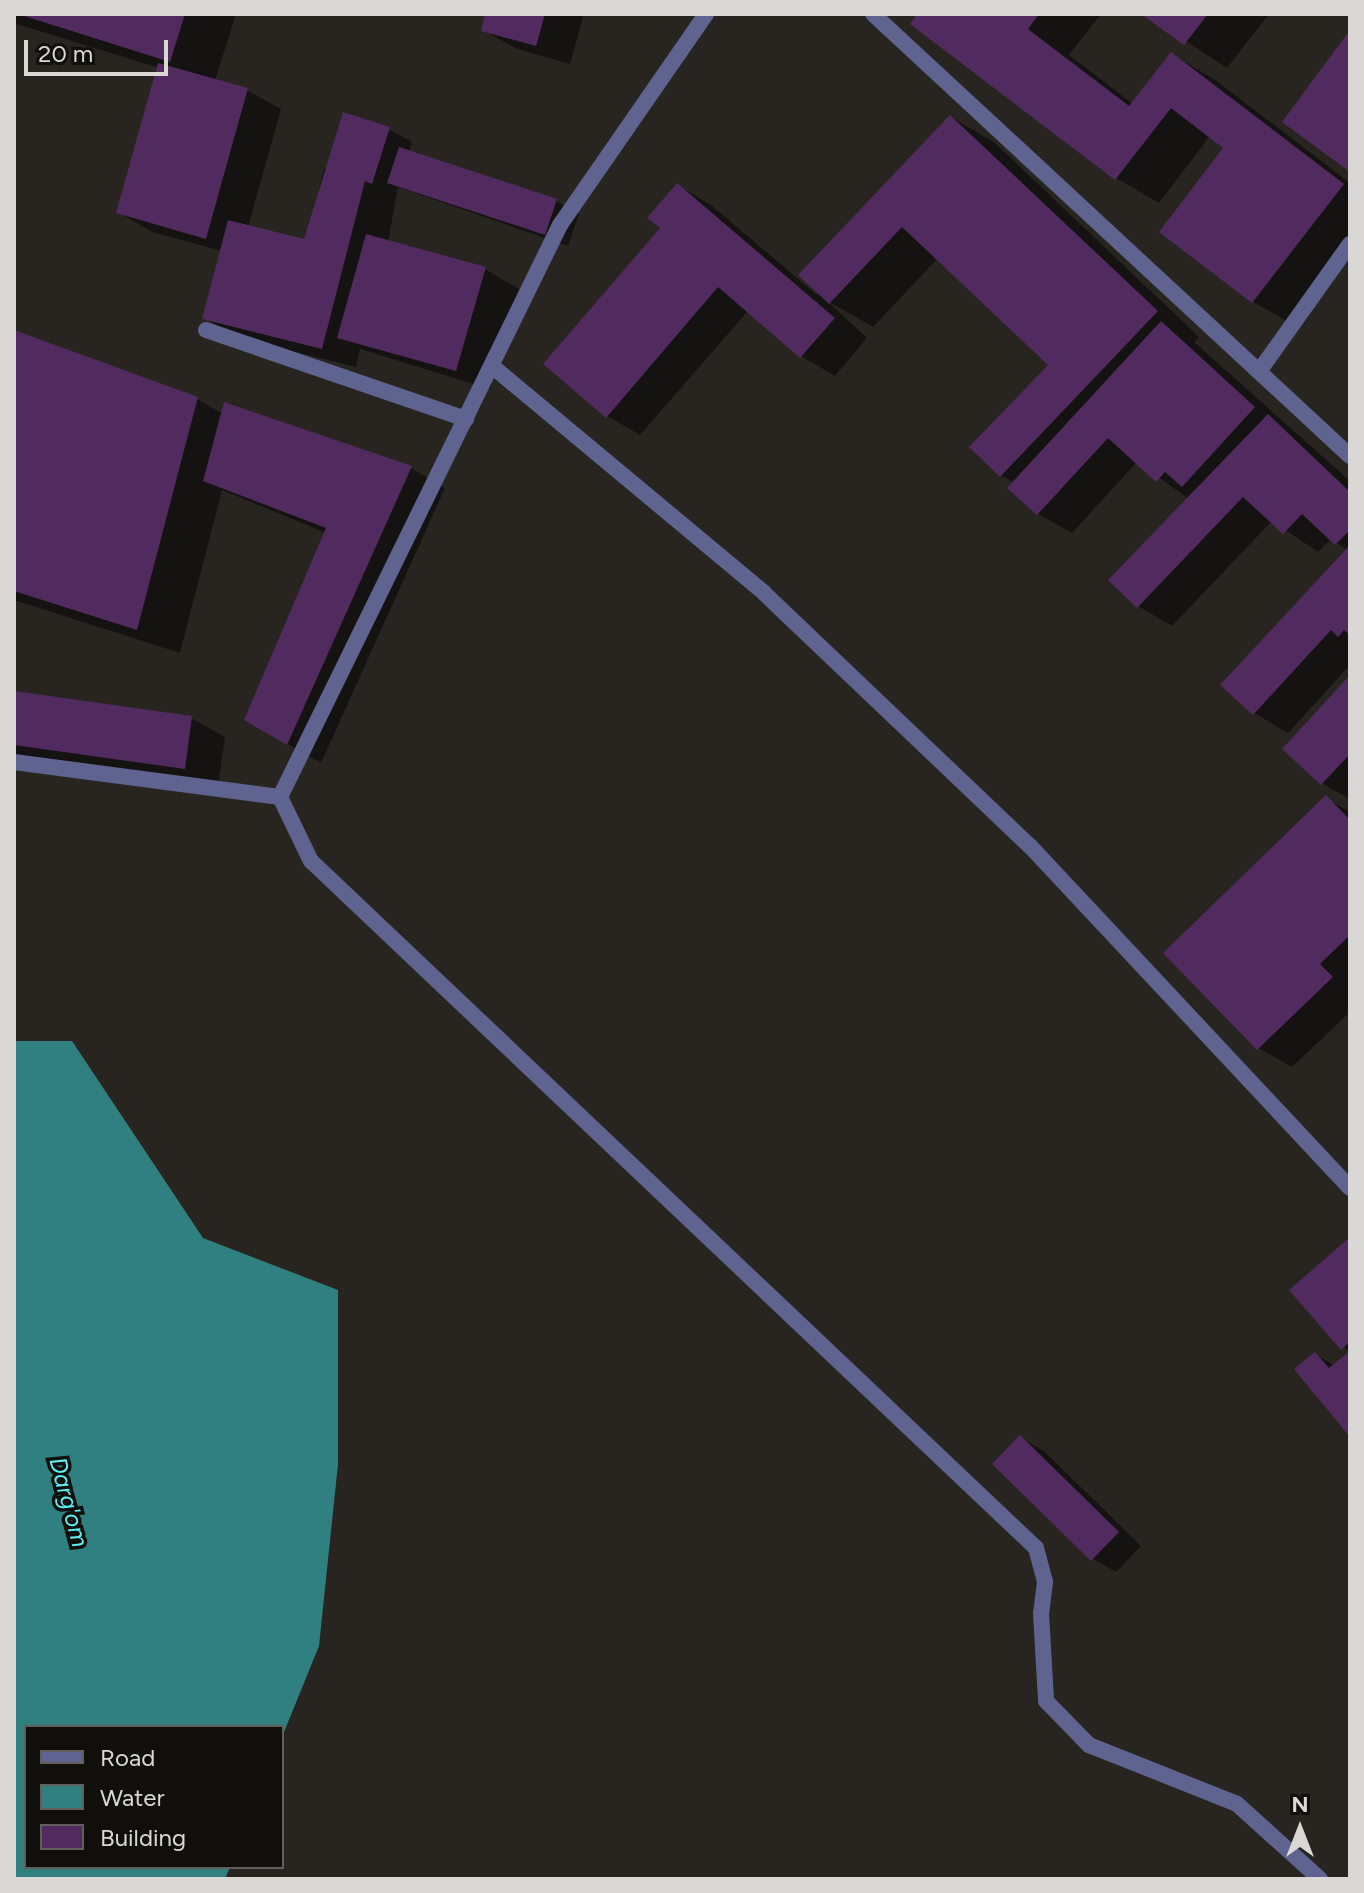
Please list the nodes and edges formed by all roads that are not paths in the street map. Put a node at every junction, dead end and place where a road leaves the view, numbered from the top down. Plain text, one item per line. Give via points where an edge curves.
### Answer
1 (706, 14) edge
2 (873, 14) edge
3 (1350, 244) edge
4 (206, 330) dead end
5 (492, 366) junction
6 (1260, 370) junction
7 (466, 419) junction
8 (1350, 456) edge
9 (14, 762) edge
10 (280, 797) junction
11 (1350, 1188) edge
12 (1320, 1879) edge

1 - 5 street via 560,225
2 - 6 street
3 - 6 street
4 - 7 street
5 - 7 street
5 - 11 street via 764,593 1030,846
6 - 8 street
7 - 10 street
9 - 10 street
10 - 12 street via 311,861 1036,1548 1045,1582 1046,1701 1089,1745 1237,1804

